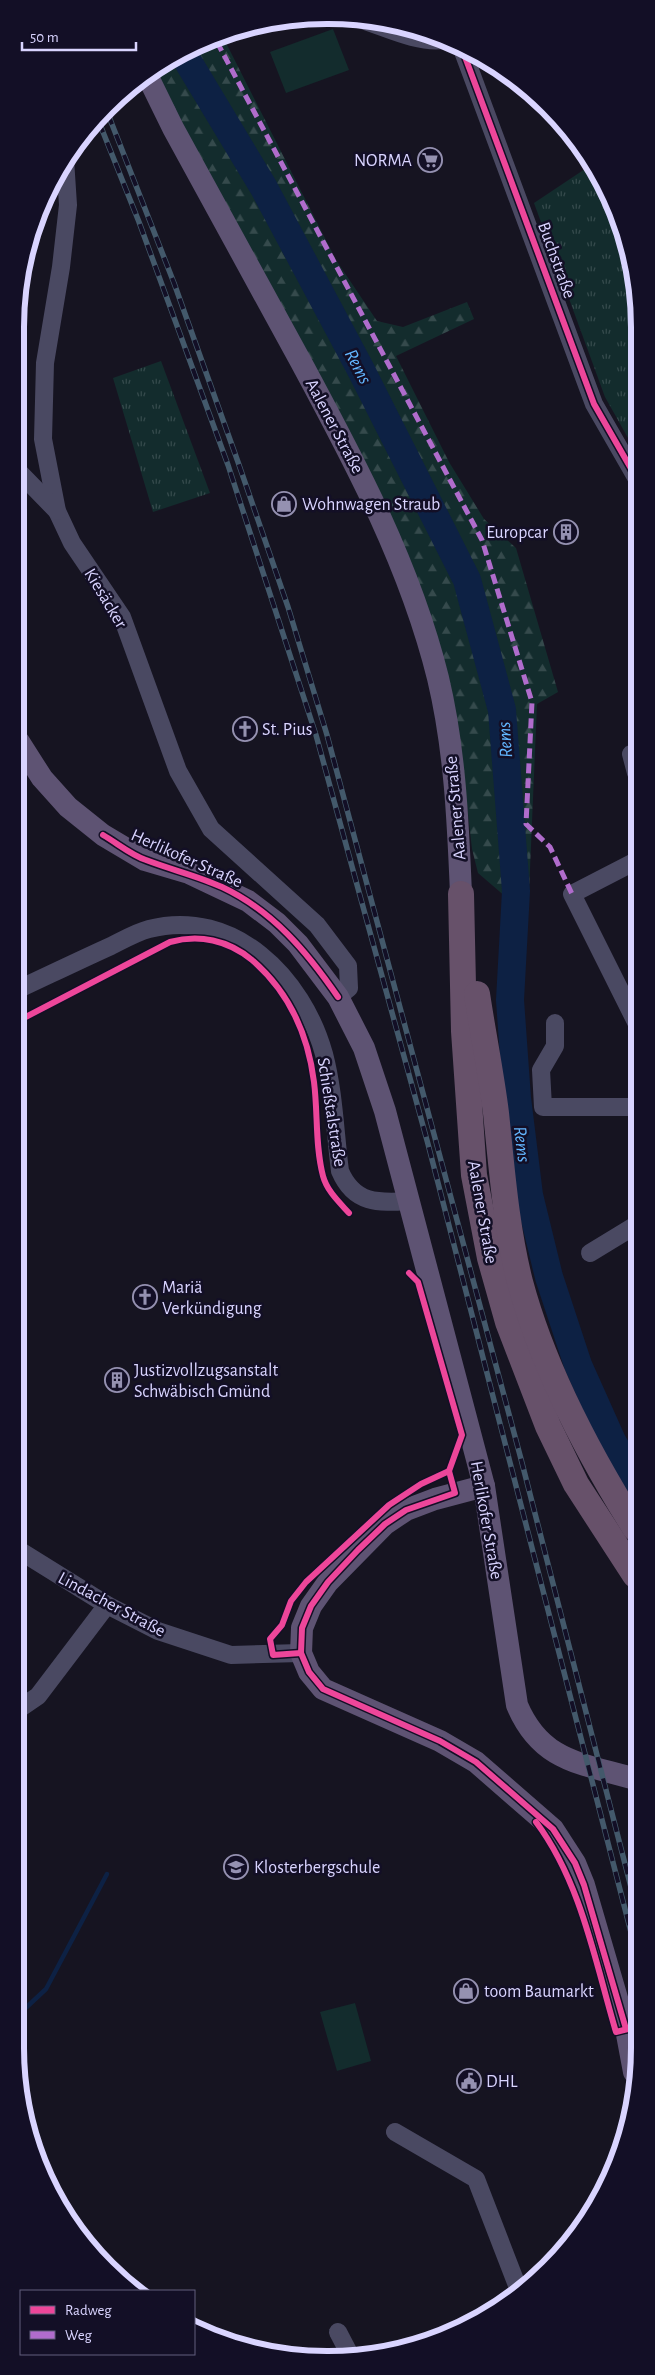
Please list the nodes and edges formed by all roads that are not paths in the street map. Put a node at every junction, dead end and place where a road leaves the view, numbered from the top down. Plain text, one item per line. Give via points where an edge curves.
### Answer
1 (396, 32) edge
2 (414, 37) edge
3 (466, 57) edge
4 (150, 81) edge
5 (67, 172) edge
6 (631, 469) edge
7 (24, 477) edge
8 (57, 511) junction
9 (24, 750) edge
10 (630, 754) dead end
11 (631, 757) edge
12 (631, 864) edge
13 (461, 894) junction
14 (24, 986) edge
15 (338, 997) junction
16 (631, 1012) edge
17 (555, 1023) dead end
18 (631, 1107) edge
19 (409, 1201) junction
20 (631, 1228) edge
21 (590, 1253) dead end
22 (484, 1486) junction
23 (631, 1521) edge
24 (24, 1554) edge
25 (631, 1569) edge
26 (107, 1605) junction
27 (301, 1653) junction
28 (24, 1706) edge
29 (631, 1777) edge
30 (522, 1802) junction
31 (631, 2056) edge
32 (631, 2070) edge
33 (395, 2132) dead end
34 (517, 2284) edge
35 (338, 2332) dead end
36 (348, 2351) edge

1 - 2 street
3 - 6 street, Buchstraße via 594,404
4 - 13 main road, Aalener Straße via 367,486 406,575 432,657 446,719 457,804
5 - 8 street, Kiesäcker via 68,206 46,363 43,439
7 - 8 street
8 - 15 street, Kiesäcker via 72,543 122,617 178,771 211,829 317,925 348,966 349,988
9 - 15 main road, Herlikofer Straße via 42,778 68,807 103,835 145,860 189,873 248,901 278,923
10 - 11 street
12 - 16 street via 572,894
13 - 23 highway via 495,1110 507,1220 520,1282 556,1380
13 - 25 highway, Aalener Straße via 464,1031 474,1175 490,1258 508,1322 548,1426 576,1484
14 - 19 street, Schießtalstraße via 148,929 187,924 225,933 261,954 289,982 312,1022 331,1085 340,1171 345,1183 354,1192 381,1203
15 - 19 main road, Herlikofer Straße via 367,1057
17 - 18 street via 555,1046 541,1070 543,1107
19 - 22 main road, Herlikofer Straße
20 - 21 street
22 - 27 main road via 406,1510 385,1524 328,1582 312,1606 302,1628
22 - 29 main road, Herlikofer Straße via 514,1688 524,1721 544,1746 558,1756
24 - 26 street, Lindacher Straße
26 - 27 street, Lindacher Straße via 158,1631 231,1656
26 - 28 street via 38,1696
27 - 30 main road via 309,1672 323,1689 440,1741 476,1762
30 - 31 main road via 553,1830 575,1863 626,2029
30 - 32 main road via 557,1854 577,1898 616,2032
33 - 34 street via 476,2179
35 - 36 street

